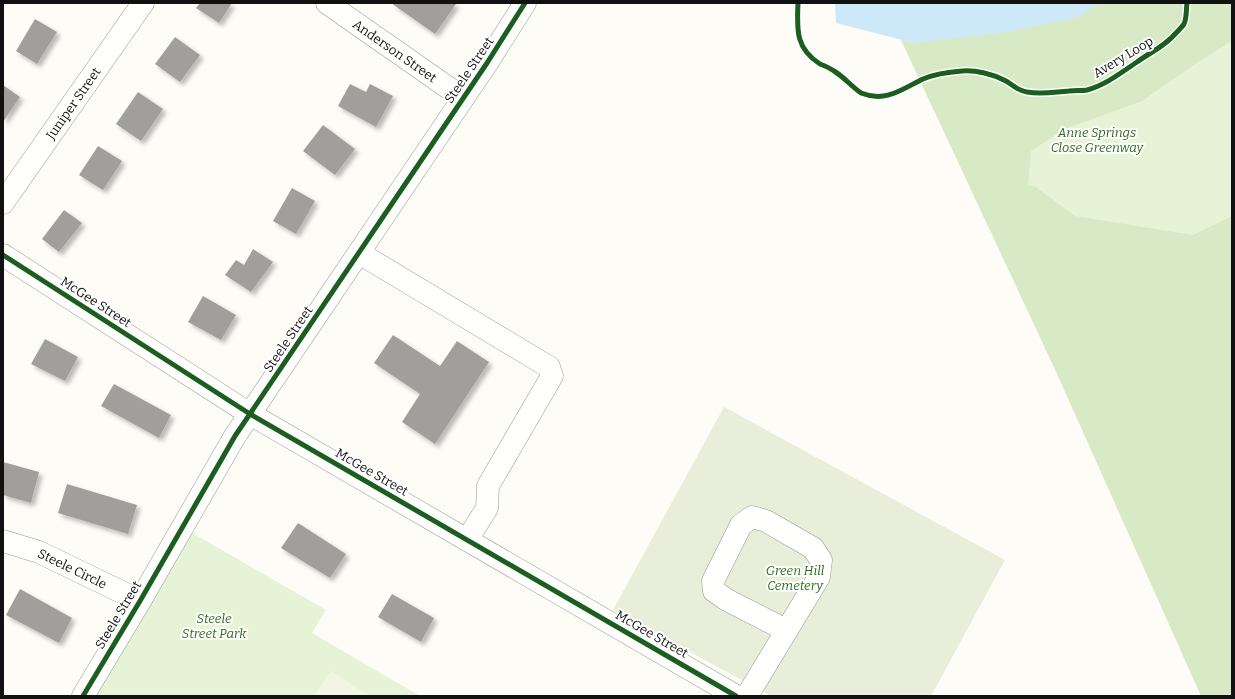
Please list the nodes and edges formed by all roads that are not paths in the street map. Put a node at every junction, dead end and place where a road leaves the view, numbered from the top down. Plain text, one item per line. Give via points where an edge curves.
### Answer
1 (143, 3) edge
2 (327, 3) edge
3 (525, 3) edge
4 (463, 98) junction
5 (3, 203) edge
6 (359, 253) junction
7 (3, 255) edge
8 (250, 414) junction
9 (467, 540) junction
10 (3, 541) edge
11 (140, 601) junction
12 (786, 630) junction
13 (83, 696) edge
14 (736, 696) edge
15 (747, 696) edge

1 - 5 street, Juniper Street
2 - 4 street, Anderson Street
3 - 4 street, Steele Street
4 - 6 street, Steele Street
6 - 8 street, Steele Street
6 - 9 street via 549,367 552,376 488,486 487,508
7 - 8 street, McGee Street
8 - 9 street, McGee Street
8 - 11 street, Steele Street
9 - 14 street, McGee Street
10 - 11 street, Steele Circle via 38,552
11 - 13 street, Steele Street
12 - 12 street via 819,577 821,560 813,548 766,521 752,517 741,525 713,581 714,591
12 - 15 street

